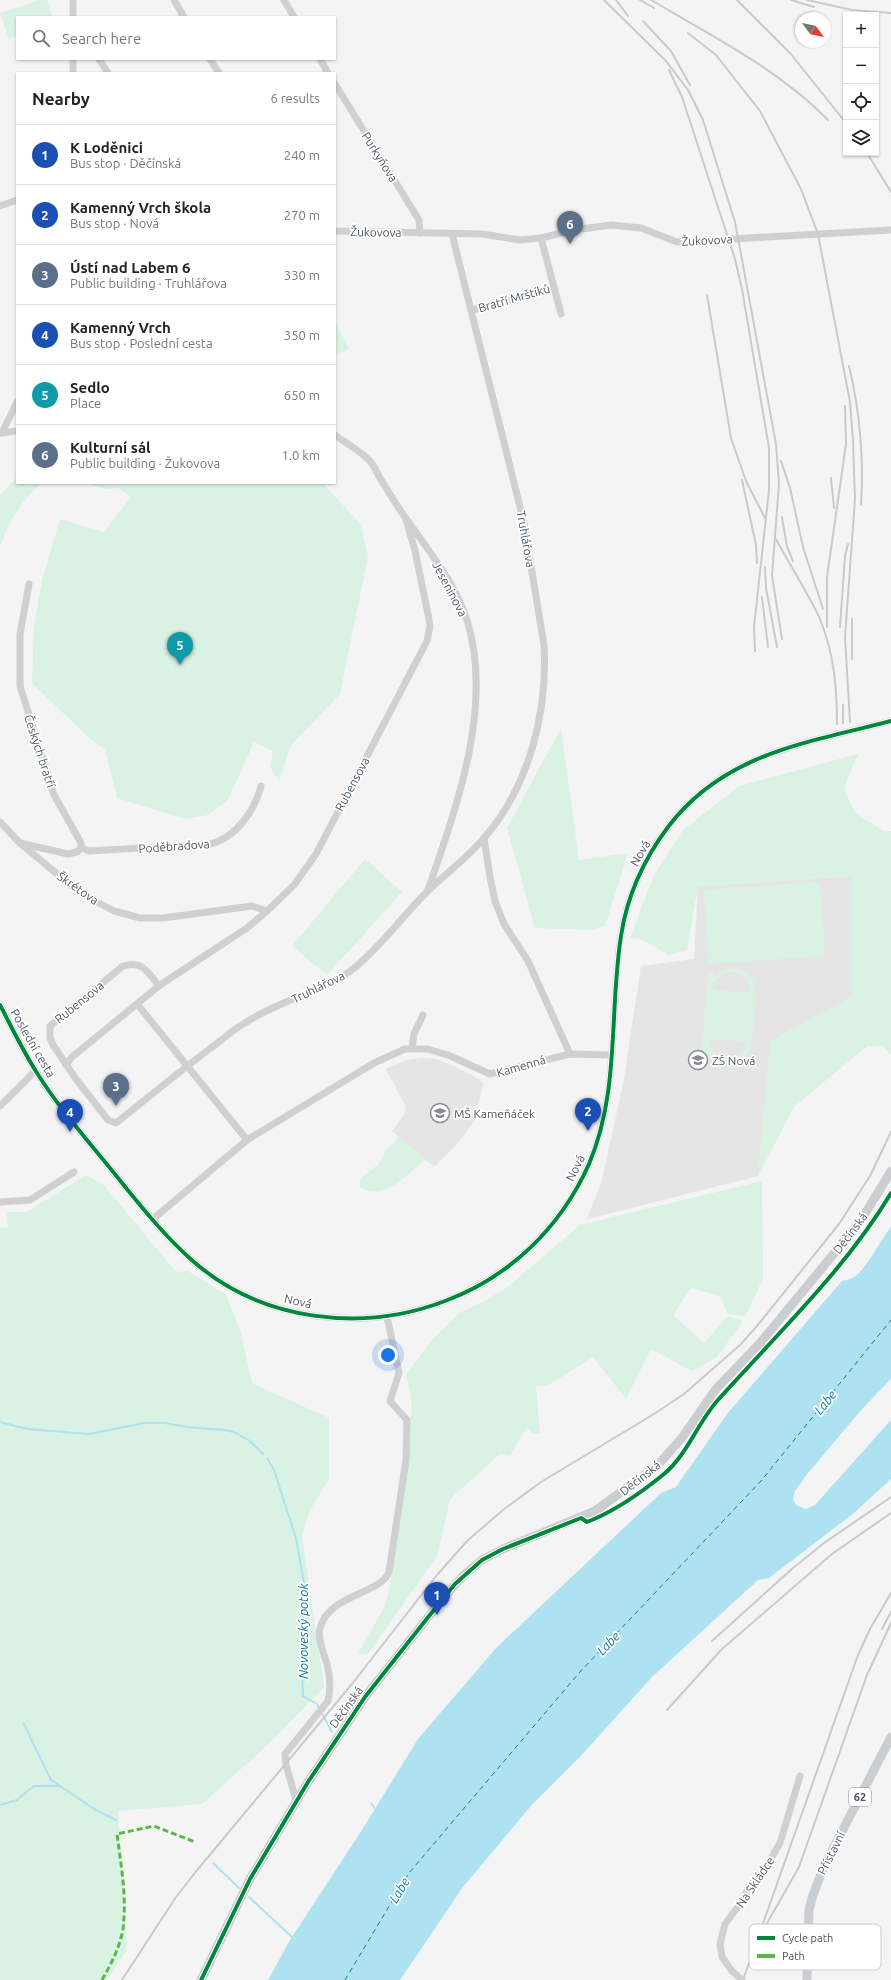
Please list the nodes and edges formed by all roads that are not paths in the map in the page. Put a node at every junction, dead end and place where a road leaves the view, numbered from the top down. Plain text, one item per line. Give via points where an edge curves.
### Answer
1 (73, 0) edge
2 (174, 0) edge
3 (284, 0) edge
4 (73, 16) edge
5 (183, 16) edge
6 (293, 16) edge
7 (73, 60) edge
8 (100, 60) edge
9 (211, 60) edge
10 (321, 60) edge
11 (73, 72) edge
12 (107, 72) edge
13 (218, 72) edge
14 (327, 72) edge
15 (336, 86) edge
16 (16, 200) edge
17 (0, 206) edge
18 (891, 230) edge
19 (336, 231) edge
20 (420, 233) junction
21 (452, 234) junction
22 (541, 238) junction
23 (555, 289) junction
24 (472, 310) junction
25 (561, 314) dead end
26 (16, 404) edge
27 (16, 431) edge
28 (1, 433) edge
29 (336, 437) edge
30 (406, 520) junction
31 (29, 584) dead end
32 (891, 721) edge
33 (261, 786) dead end
34 (0, 822) edge
35 (484, 838) junction
36 (20, 843) junction
37 (81, 848) junction
38 (428, 891) junction
39 (267, 912) junction
40 (158, 986) junction
41 (0, 1005) edge
42 (138, 1005) junction
43 (423, 1015) dead end
44 (412, 1048) junction
45 (570, 1054) junction
46 (612, 1055) junction
47 (66, 1065) junction
48 (187, 1065) junction
49 (36, 1071) junction
50 (0, 1106) edge
51 (247, 1140) junction
52 (94, 1149) joint
53 (891, 1171) edge
54 (74, 1172) dead end
55 (0, 1202) edge
56 (153, 1219) junction
57 (387, 1317) junction
58 (891, 1737) edge
59 (800, 1776) dead end
60 (296, 1800) junction
61 (808, 1924) edge
62 (807, 1970) edge
63 (201, 1980) edge
64 (742, 1980) edge
65 (807, 1980) edge

1 - 4 street
2 - 5 street
3 - 6 street
7 - 11 street
8 - 12 street
9 - 13 street
10 - 14 street
15 - 20 street, Purkyňova via 419,220
16 - 17 street
18 - 22 street, Žukovova via 677,242 641,228 611,225
19 - 20 street, Žukovova
20 - 21 street, Žukovova
21 - 22 street, Žukovova via 482,234 520,240
21 - 24 street, Truhlářova
22 - 23 street, Bratří Mrštíků
23 - 24 street, Bratří Mrštíků
23 - 25 street
24 - 35 street, Truhlářova via 524,523 545,663 534,740 526,768 516,793
26 - 28 street
27 - 28 street
29 - 30 street, Jeseninova via 369,460
30 - 38 street, Jeseninova via 442,570 458,598 467,620 474,656 476,693 468,759 456,808
30 - 39 street, Rubensova via 430,626 424,648 316,854 294,885
31 - 37 street, Českých bratří via 20,634 20,686 54,795 81,843
32 - 46 street, Nová via 781,749 743,764 705,789 670,824 639,874 628,905 621,935
33 - 37 street, Poděbradova via 259,797 237,829 219,842 89,851
34 - 36 street, Škrétova
35 - 38 street, Truhlářova
35 - 45 street via 495,901 504,924 528,960
36 - 37 street via 68,854
36 - 39 street, Škrétova via 80,892 114,911 140,918 163,918 252,906
38 - 48 street, Truhlářova via 362,961 344,976 245,1022
39 - 40 street, Rubensova
40 - 42 street, Rubensova
40 - 47 street, Rubensova via 143,967 132,963 123,966 50,1026 50,1038
41 - 49 street, Poslední cesta
42 - 47 street, Rubensova via 72,1057
42 - 48 street
43 - 44 street via 414,1034
44 - 45 street, Kamenná via 448,1055 490,1074
44 - 51 street, Kamenná via 374,1063
45 - 46 street, Kamenná
46 - 57 street, Nová via 606,1110 593,1153 572,1196 545,1233 508,1268 477,1287 434,1306
47 - 48 street, Truhlářova via 108,1120 116,1123
48 - 51 street
49 - 50 street
49 - 52 street, Poslední cesta
51 - 56 street
52 - 56 street, Nová
53 - 60 main road, Děčínská via 860,1222 761,1342 716,1389 672,1451 658,1465 604,1506 581,1518 502,1549 482,1560 465,1574 428,1616 365,1697
54 - 55 street via 30,1200
56 - 57 street, Nová via 180,1250 207,1272 258,1301 290,1311 333,1318
57 - 60 street via 399,1373 390,1401 407,1420 406,1460 389,1572 384,1580 335,1606 326,1614 319,1629 330,1690 328,1701 285,1754
58 - 61 main road, Přístavní / 62 via 824,1866 812,1894
59 - 64 street, Na Skládce, bridge via 780,1843 725,1924 720,1944 722,1957
60 - 63 main road, Děčínská via 250,1879
62 - 65 main road, Přístavní / 62

